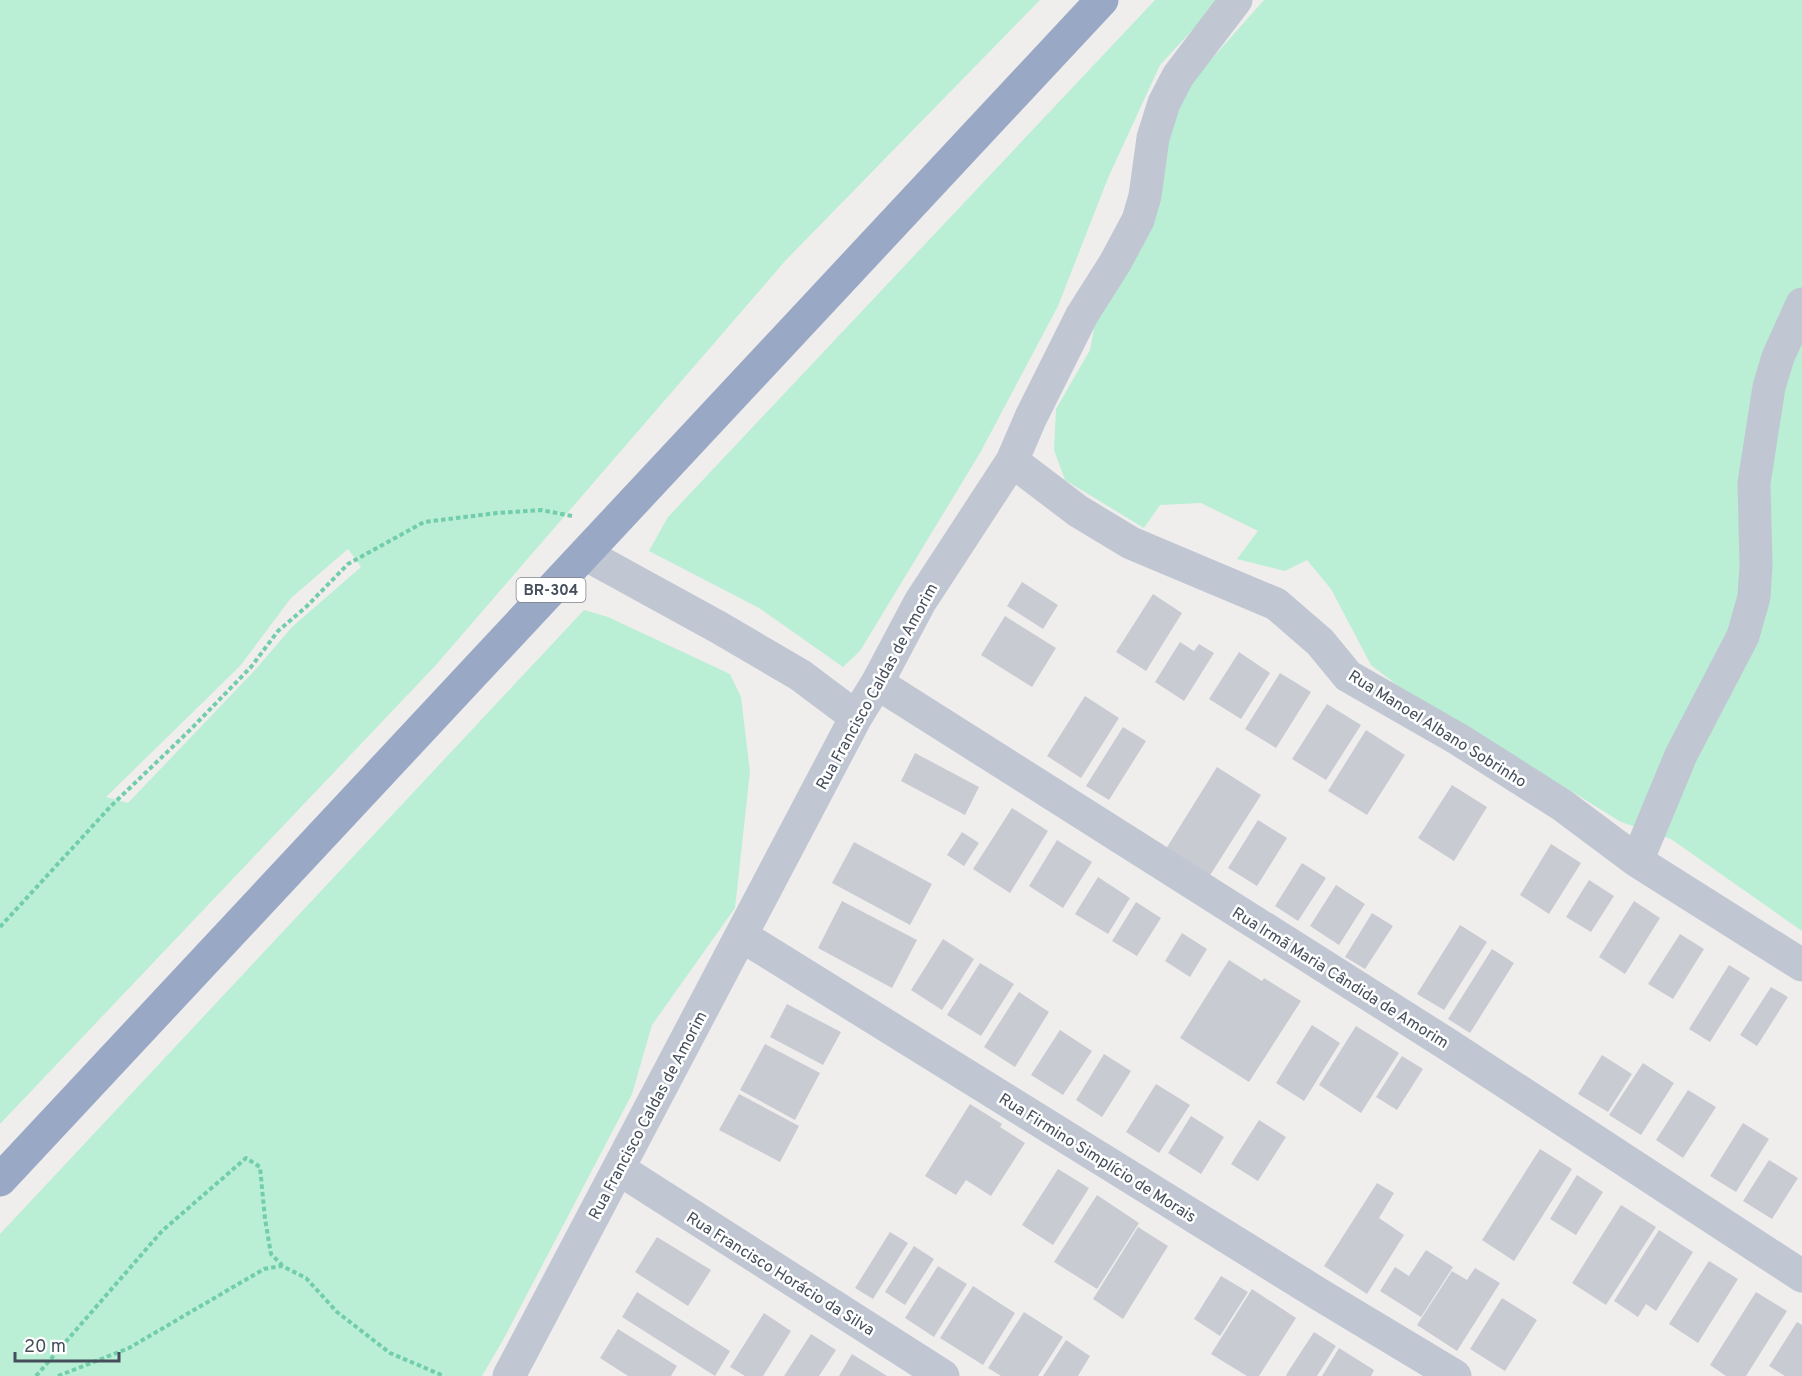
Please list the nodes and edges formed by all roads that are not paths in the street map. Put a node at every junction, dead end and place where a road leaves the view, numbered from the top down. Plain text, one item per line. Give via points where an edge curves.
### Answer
1 (1102, 0) edge
2 (1236, 0) edge
3 (1802, 304) edge
4 (1012, 461) junction
5 (594, 543) junction
6 (877, 683) junction
7 (856, 717) junction
8 (1636, 861) junction
9 (742, 936) junction
10 (1802, 965) edge
11 (619, 1169) junction
12 (0, 1180) edge
13 (1802, 1276) edge
14 (508, 1376) edge
15 (943, 1376) edge
16 (1455, 1376) edge

1 - 5 highway, BR-304
2 - 4 street, Rua Francisco Caldas de Amorim via 1178,76 1164,103 1153,138 1138,220 1082,315
3 - 8 street via 1769,387 1754,483 1754,597 1743,636 1681,755
4 - 6 street, Rua Francisco Caldas de Amorim via 920,602
4 - 8 street, Rua Manoel Albano Sobrinho via 1078,511 1131,543 1275,604 1320,642 1348,676 1543,793
5 - 7 street via 800,675
5 - 12 highway, BR-304
6 - 7 street, Rua Francisco Caldas de Amorim
6 - 13 street, Rua Irmã Maria Cândida de Amorim via 1448,1044
7 - 9 street, Rua Francisco Caldas de Amorim
8 - 10 street, Rua Manoel Albano Sobrinho
9 - 11 street, Rua Francisco Caldas de Amorim
9 - 16 street, Rua Firmino Simplício de Morais
11 - 14 street, Rua Francisco Caldas de Amorim
11 - 15 street, Rua Francisco Horácio da Silva

